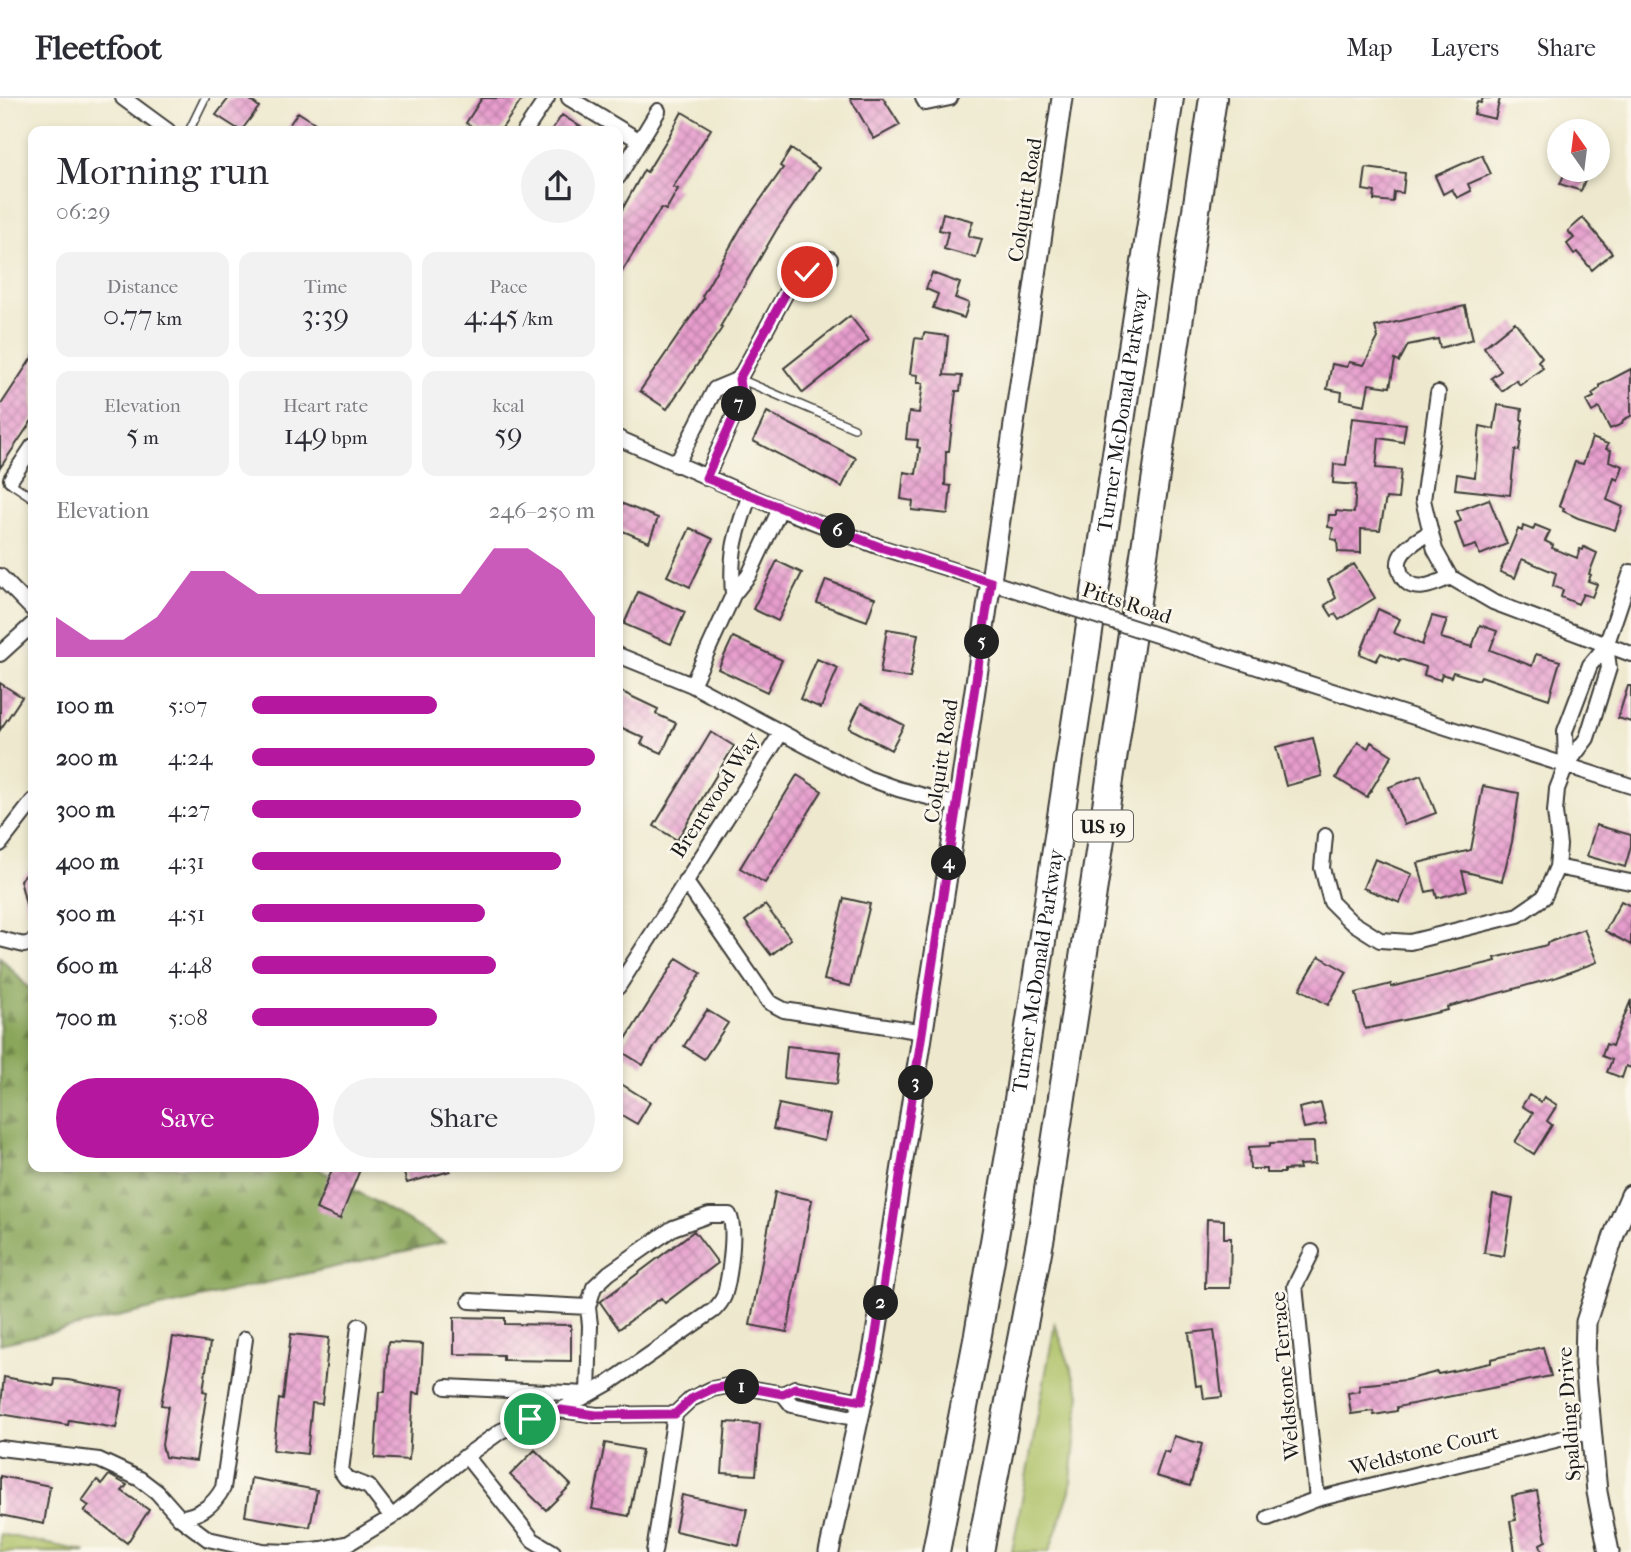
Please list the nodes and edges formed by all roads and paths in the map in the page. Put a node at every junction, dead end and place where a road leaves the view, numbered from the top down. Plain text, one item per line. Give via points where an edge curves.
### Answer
1 (123, 98) edge
2 (205, 98) edge
3 (547, 98) edge
4 (569, 98) edge
5 (923, 98) edge
6 (950, 98) edge
7 (1062, 98) edge
8 (1170, 98) edge
9 (1213, 98) edge
10 (658, 111) dead end
11 (161, 126) edge
12 (191, 126) edge
13 (528, 126) edge
14 (615, 126) edge
15 (623, 131) edge
16 (640, 141) junction
17 (623, 169) edge
18 (830, 259) dead end
19 (739, 379) junction
20 (1438, 393) dead end
21 (854, 428) dead end
22 (623, 440) edge
23 (28, 454) edge
24 (676, 466) junction
25 (706, 478) junction
26 (11, 479) joint
27 (28, 495) edge
28 (749, 497) junction
29 (780, 509) junction
30 (1430, 532) junction
31 (1631, 572) edge
32 (0, 576) edge
33 (1450, 577) junction
34 (991, 582) junction
35 (733, 595) junction
36 (28, 605) edge
37 (28, 629) edge
38 (1606, 646) junction
39 (0, 654) edge
40 (1631, 654) edge
41 (623, 657) edge
42 (692, 685) junction
43 (781, 733) junction
44 (1566, 766) junction
45 (1631, 786) edge
46 (958, 805) junction
47 (28, 808) edge
48 (1325, 836) dead end
49 (0, 844) edge
50 (1557, 867) junction
51 (685, 881) junction
52 (1630, 882) edge
53 (0, 939) edge
54 (28, 944) edge
55 (623, 979) edge
56 (924, 1032) junction
57 (1631, 1195) edge
58 (1312, 1252) dead end
59 (470, 1301) dead end
60 (588, 1307) junction
61 (359, 1326) dead end
62 (245, 1339) dead end
63 (446, 1387) dead end
64 (588, 1394) junction
65 (561, 1410) junction
66 (860, 1410) junction
67 (675, 1414) junction
68 (1592, 1431) junction
69 (0, 1448) edge
70 (466, 1456) junction
71 (1317, 1499) junction
72 (392, 1517) junction
73 (180, 1518) junction
74 (1268, 1518) dead end
75 (553, 1552) edge
76 (654, 1552) edge
77 (829, 1552) edge
78 (936, 1552) edge
79 (980, 1552) edge
80 (1609, 1552) edge

1 - 11 street
2 - 12 lane
3 - 13 street
4 - 14 street
5 - 6 street via 926,103
7 - 34 street, Colquitt Road
8 - 78 highway, Turner McDonald Parkway / US 19 via 1014,1126
9 - 79 highway, Turner McDonald Parkway / US 19 via 1041,1236
10 - 16 street
15 - 16 street
16 - 17 street
18 - 19 street via 788,289
19 - 21 lane
19 - 24 street via 715,389
19 - 25 street via 738,407
20 - 30 street via 1423,500
22 - 24 street, Pitts Road
23 - 26 street
24 - 25 street, Pitts Road
25 - 28 street, Pitts Road
26 - 27 lane
28 - 29 street, Pitts Road
28 - 35 street via 733,542
29 - 34 street, Pitts Road
29 - 35 street via 748,575
30 - 33 street
30 - 33 street via 1407,549 1399,559 1399,570 1411,586 1431,586
31 - 38 street
32 - 36 street
33 - 38 street via 1493,602
34 - 44 street, Pitts Road, bridge
34 - 46 street, Colquitt Road
35 - 42 street
37 - 39 street
38 - 40 street
38 - 44 street via 1590,665 1565,731
38 - 44 street via 1609,668 1587,738
41 - 42 street, Brentwood Way
42 - 43 street, Brentwood Way
43 - 46 street, Brentwood Way via 867,778
43 - 51 street, Brentwood Way
44 - 45 street, Pitts Road
44 - 50 street via 1555,812
46 - 56 street, Colquitt Road
47 - 49 street
48 - 50 street via 1322,868 1331,902 1380,940 1410,942 1518,915 1544,897
50 - 52 street
51 - 55 street, Brentwood Way
51 - 56 street, Brentwood Way via 769,1002 783,1010
53 - 54 street
56 - 66 street, Colquitt Road
57 - 68 street, Spalding Drive via 1586,1322
58 - 71 street, Weldstone Terrace via 1295,1286
59 - 60 street
60 - 64 street
60 - 64 street via 594,1287 609,1273 673,1228 709,1215 729,1215 733,1234 723,1298 714,1310
61 - 72 street via 341,1471 346,1478 369,1487
62 - 73 street via 223,1488 205,1510
63 - 64 street
64 - 65 street
65 - 67 street via 596,1415
65 - 70 street via 501,1431
66 - 67 street via 792,1405 783,1394 733,1385 691,1399
66 - 77 street, Colquitt Road
67 - 76 street
68 - 71 street, Weldstone Court
68 - 80 street, Spalding Drive via 1597,1492
69 - 73 street via 99,1460 120,1468 157,1492
70 - 72 street
70 - 75 street via 533,1541
71 - 74 street, Weldstone Court
72 - 73 street via 349,1543 290,1552 208,1539

